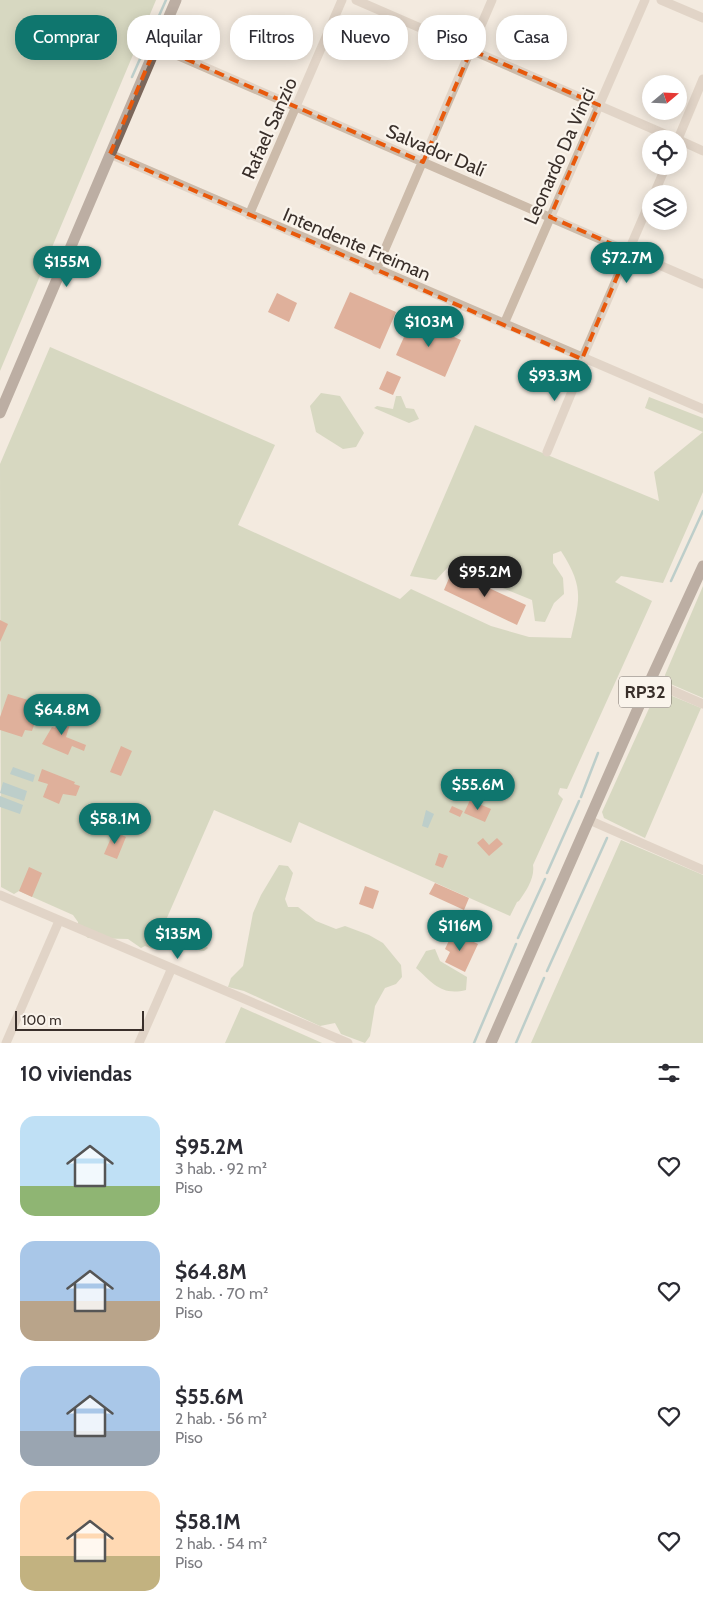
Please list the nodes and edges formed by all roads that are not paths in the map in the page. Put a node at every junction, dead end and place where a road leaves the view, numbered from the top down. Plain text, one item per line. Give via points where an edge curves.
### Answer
1 (176, 0) edge
2 (342, 0) edge
3 (356, 0) edge
4 (492, 0) edge
5 (645, 0) edge
6 (662, 0) edge
7 (169, 15) edge
8 (486, 15) edge
9 (703, 18) edge
10 (418, 27) edge
11 (486, 56) edge
12 (150, 60) edge
13 (189, 60) edge
14 (468, 60) edge
15 (703, 79) edge
16 (599, 105) junction
17 (297, 106) junction
18 (657, 130) edge
19 (682, 130) edge
20 (687, 143) edge
21 (703, 151) edge
22 (110, 154) junction
23 (423, 162) junction
24 (249, 215) junction
25 (550, 217) junction
26 (642, 219) edge
27 (628, 251) junction
28 (376, 270) junction
29 (703, 284) edge
30 (504, 324) junction
31 (584, 359) junction
32 (703, 410) edge
33 (0, 413) edge
34 (547, 452) dead end
35 (703, 566) edge
36 (650, 681) junction
37 (703, 704) edge
38 (589, 820) junction
39 (703, 870) edge
40 (0, 895) edge
41 (59, 921) junction
42 (171, 970) junction
43 (6, 1043) edge
44 (139, 1043) edge
45 (348, 1043) edge
46 (491, 1043) edge

1 - 7 main road
2 - 17 street, Rafael Sanzio
3 - 10 street
4 - 8 street
5 - 16 street, Leonardo Da Vinci
6 - 9 street
11 - 16 street
12 - 22 main road
13 - 17 street, Salvador Dalí
14 - 23 street
15 - 19 street
16 - 18 street
16 - 25 street, Leonardo Da Vinci
17 - 23 street, Salvador Dalí
17 - 24 street, Rafael Sanzio
20 - 21 street
22 - 24 street, Intendente Freiman
22 - 33 main road
23 - 25 street, Salvador Dalí
23 - 28 street
24 - 28 street, Intendente Freiman
25 - 27 street, Salvador Dalí
25 - 30 street, Leonardo Da Vinci
26 - 27 street
27 - 29 street, Salvador Dalí
27 - 31 street
28 - 30 street, Intendente Freiman
30 - 31 street, Intendente Freiman
31 - 32 street, Intendente Freiman
31 - 34 street
35 - 36 main road, RP32
36 - 37 street
36 - 38 main road, RP32
38 - 39 street
38 - 46 main road, RP32
40 - 41 street
41 - 42 street
41 - 43 street
42 - 44 street
42 - 45 street

